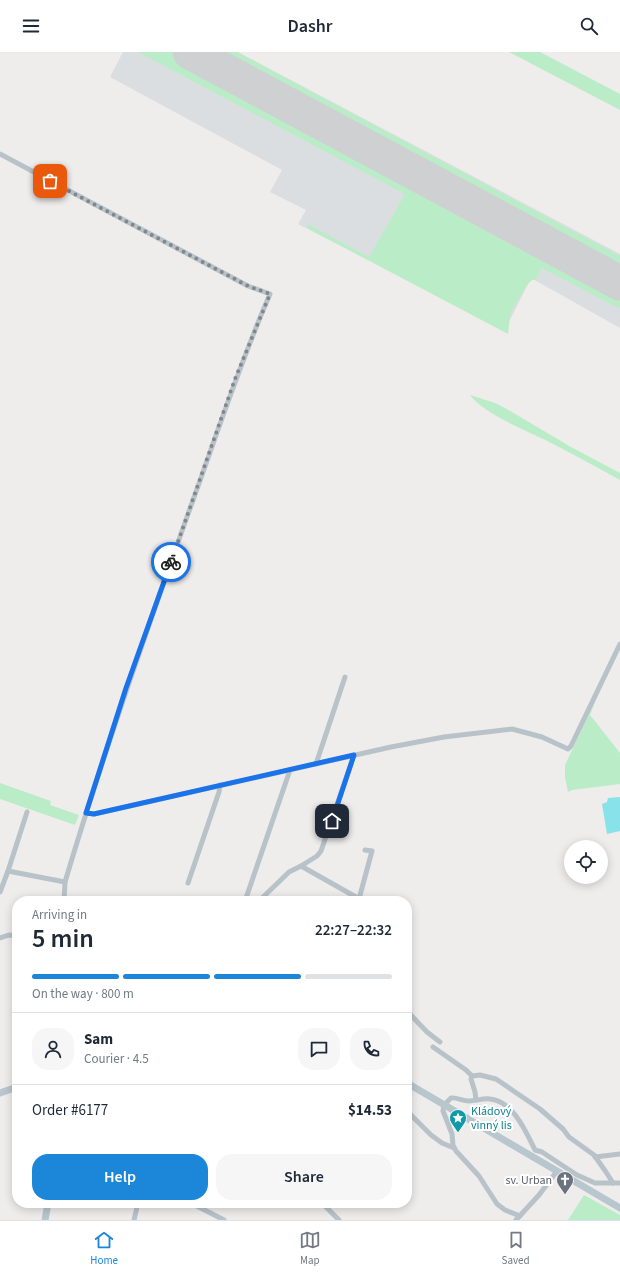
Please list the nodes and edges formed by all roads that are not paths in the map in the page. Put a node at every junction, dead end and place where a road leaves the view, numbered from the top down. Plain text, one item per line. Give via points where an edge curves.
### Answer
1 (0, 154) edge
2 (620, 644) edge
3 (345, 677) dead end
4 (354, 755) junction
5 (316, 764) junction
6 (290, 770) junction
7 (220, 786) junction
8 (27, 812) dead end
9 (86, 813) junction
10 (365, 850) dead end
11 (301, 866) junction
12 (8, 871) junction
13 (66, 882) junction
14 (188, 883) dead end
15 (0, 892) edge
16 (65, 896) edge
17 (247, 896) edge
18 (264, 896) edge
19 (354, 896) edge
20 (362, 896) edge
21 (0, 933) edge
22 (9, 935) junction
23 (12, 935) edge
24 (0, 938) edge
25 (412, 1016) edge
26 (440, 1042) dead end
27 (433, 1047) dead end
28 (472, 1076) junction
29 (412, 1087) edge
30 (12, 1089) edge
31 (0, 1093) edge
32 (476, 1100) junction
33 (444, 1105) junction
34 (412, 1116) edge
35 (454, 1148) junction
36 (533, 1153) junction
37 (620, 1154) edge
38 (595, 1157) junction
39 (557, 1171) junction
40 (613, 1183) junction
41 (620, 1183) edge
42 (47, 1208) edge
43 (137, 1208) edge
44 (201, 1208) edge
45 (327, 1208) edge
46 (620, 1208) edge
47 (518, 1218) edge
48 (45, 1220) edge
49 (134, 1220) edge
50 (224, 1220) edge
51 (339, 1220) edge

1 - 9 street via 248,286 270,294 235,379 126,688
2 - 4 street via 568,749 542,737 512,729 444,737
3 - 5 street
4 - 5 street
4 - 11 street via 321,851
5 - 6 street
6 - 7 street
6 - 17 street
7 - 9 street via 94,814
7 - 14 street
8 - 12 street
9 - 13 street
10 - 20 street via 372,851
11 - 18 street via 289,872
11 - 19 street
12 - 13 street
12 - 15 street
13 - 16 street
21 - 22 street
22 - 23 street
22 - 24 street
25 - 26 street
27 - 28 street
28 - 32 street
28 - 38 street via 496,1079 540,1109 569,1137
29 - 33 main road
30 - 31 main road
32 - 33 street via 450,1098
32 - 36 street via 489,1099 501,1102 511,1111 522,1124
33 - 35 street via 444,1114 452,1134
33 - 36 main road
34 - 35 street via 431,1135
35 - 47 street via 479,1176 497,1204
36 - 39 main road
36 - 40 street via 542,1152 577,1175 595,1183
37 - 38 street
38 - 40 street
39 - 46 main road
39 - 47 street
40 - 41 street
42 - 48 main road
43 - 49 street
44 - 50 street
45 - 51 street

